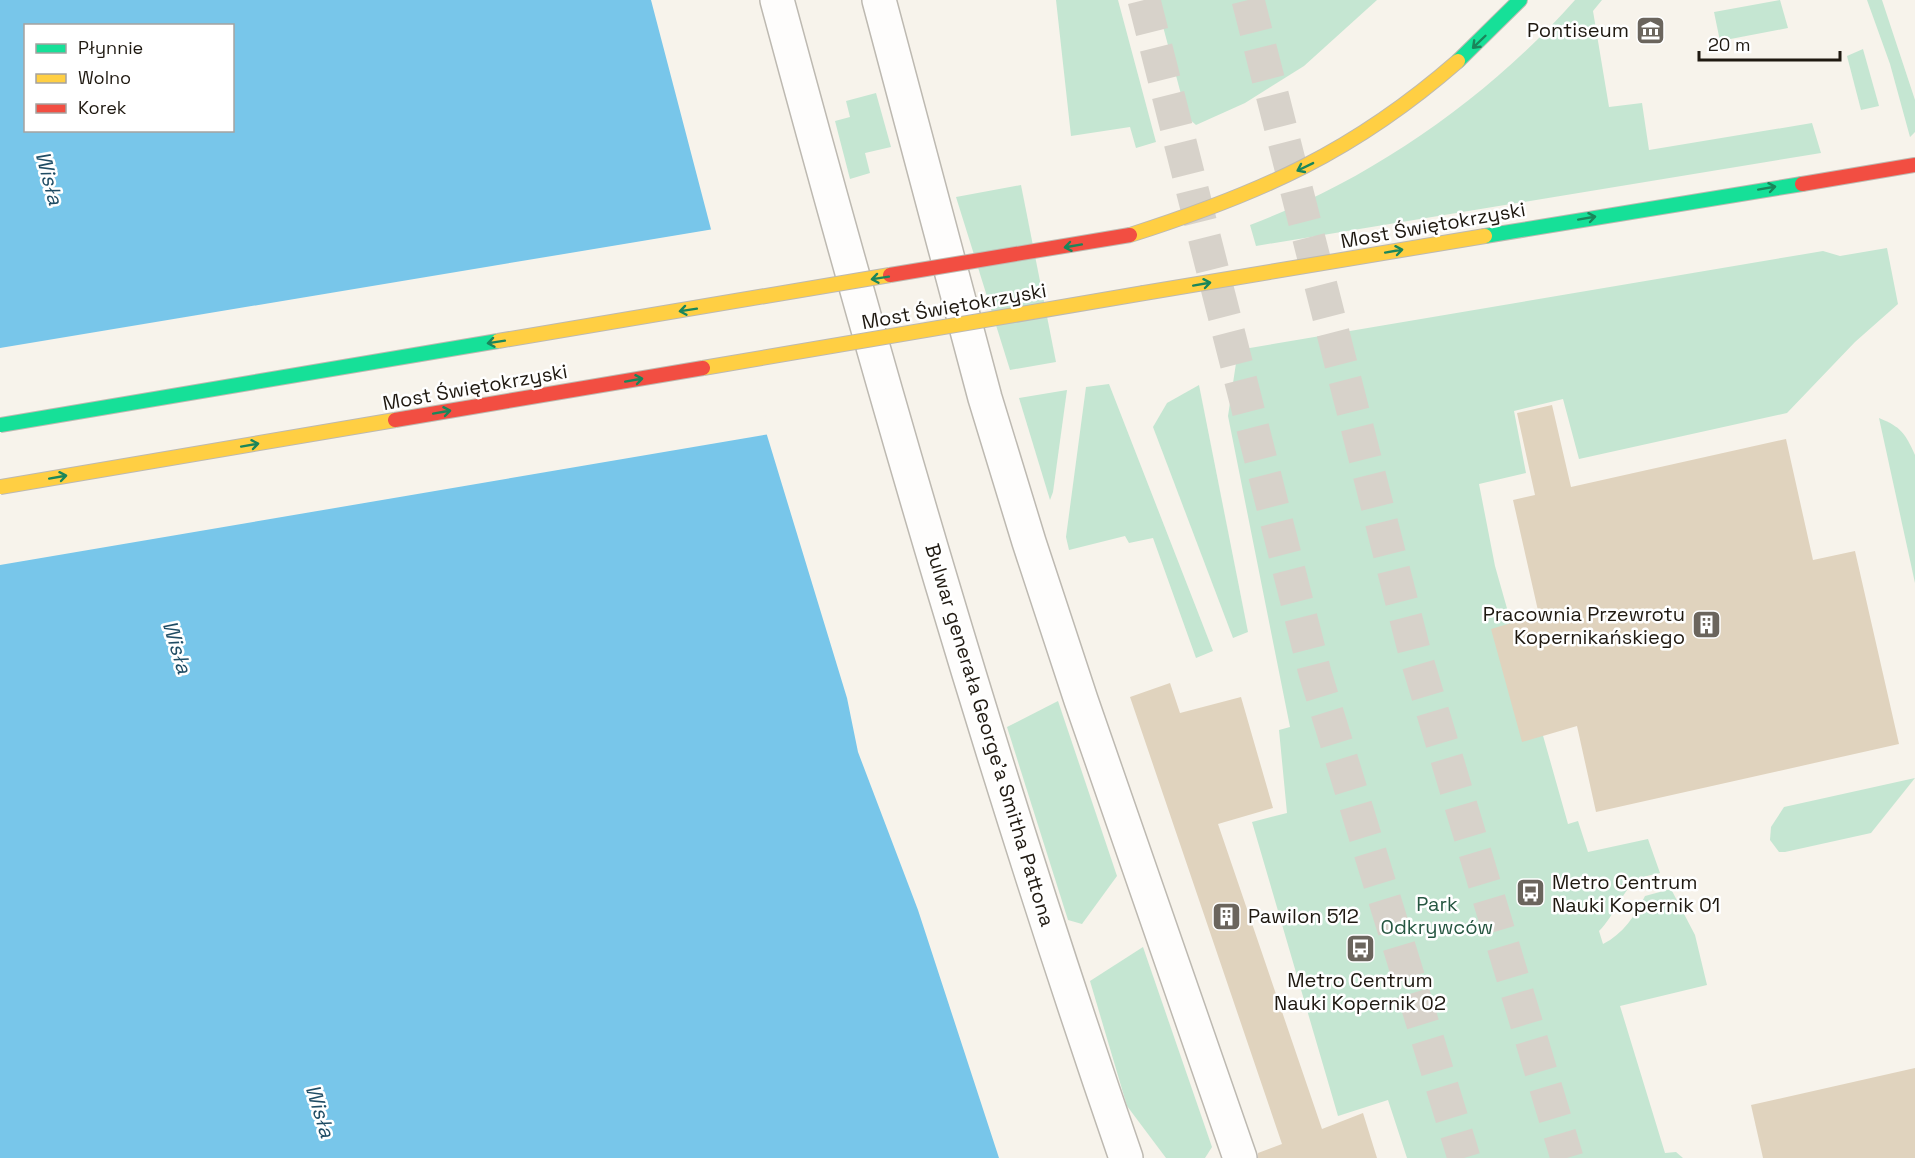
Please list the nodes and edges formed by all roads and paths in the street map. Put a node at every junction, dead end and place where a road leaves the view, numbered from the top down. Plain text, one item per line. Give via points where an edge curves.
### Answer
1 (777, 0) edge
2 (879, 0) edge
3 (1520, 0) edge
4 (1915, 165) edge
5 (0, 425) edge
6 (0, 487) edge
7 (1126, 1158) edge
8 (1240, 1158) edge

1 - 7 street, Bulwar generała George'a Smitha Pattona via 862,311 984,723
2 - 8 street via 985,398 1026,531
3 -> 5 street, Most Świętokrzyski, bridge via 1451,70 1382,122 1320,160 1261,189 1130,235
6 -> 4 street, Most Świętokrzyski, bridge

